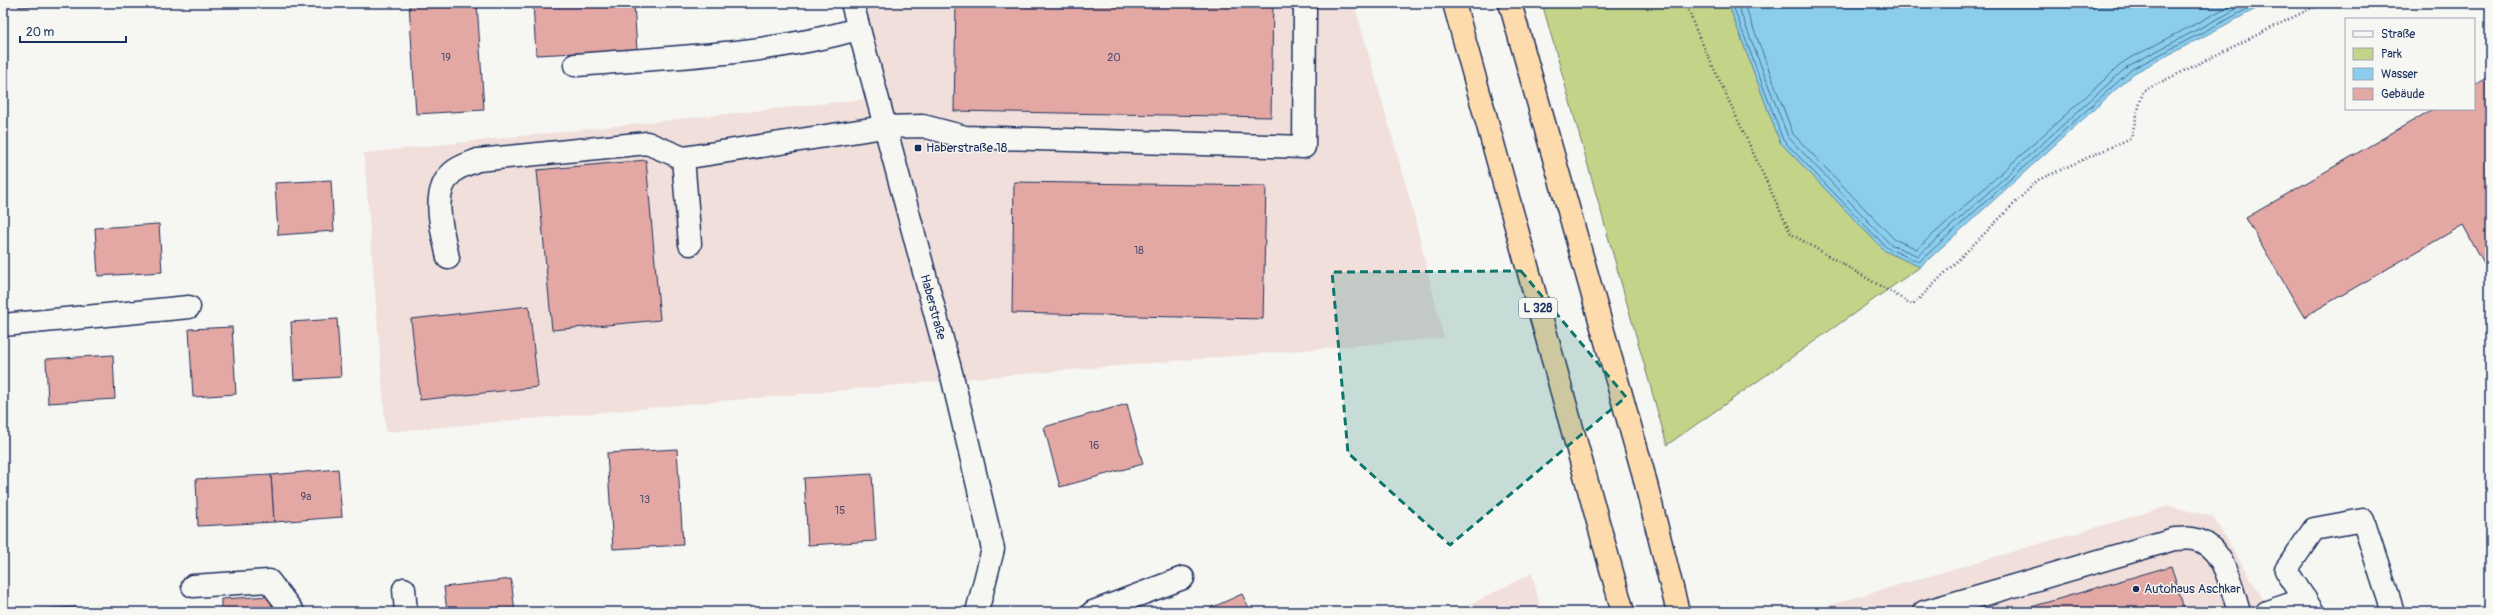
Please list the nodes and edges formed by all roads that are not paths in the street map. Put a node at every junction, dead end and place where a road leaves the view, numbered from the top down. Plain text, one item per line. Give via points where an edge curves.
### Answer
1 (852, 3) edge
2 (1303, 3) edge
3 (1454, 3) edge
4 (1510, 3) edge
5 (858, 29) junction
6 (575, 65) dead end
7 (884, 127) junction
8 (683, 158) junction
9 (690, 244) dead end
10 (448, 258) dead end
11 (189, 307) dead end
12 (3, 325) edge
13 (1182, 578) dead end
14 (193, 586) dead end
15 (404, 589) dead end
16 (2309, 605) edge
17 (293, 612) edge
18 (406, 612) edge
19 (977, 612) edge
20 (1093, 612) edge
21 (1623, 612) edge
22 (1678, 612) edge
23 (1924, 612) edge
24 (2239, 612) edge
25 (2267, 612) edge
26 (2393, 612) edge

1 - 5 street, Haberstraße
2 - 7 street via 1304,147 965,137 923,126
3 - 21 highway, L 328
4 - 22 highway via 1643,472
5 - 6 street via 822,40 780,47
5 - 7 street, Haberstraße
7 - 8 street
7 - 19 street, Haberstraße via 953,380 993,549
8 - 9 street
8 - 10 street via 647,142 478,160 453,172 442,187 440,210
11 - 12 street
13 - 20 street
14 - 17 street via 269,581
15 - 18 street
16 - 25 street
16 - 26 street via 2286,570 2314,529 2363,520
23 - 24 street via 2174,539 2194,539 2210,547 2223,564

